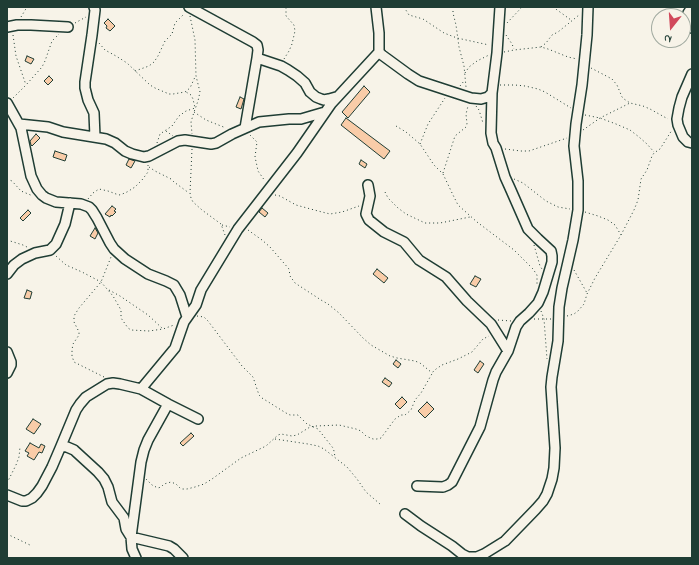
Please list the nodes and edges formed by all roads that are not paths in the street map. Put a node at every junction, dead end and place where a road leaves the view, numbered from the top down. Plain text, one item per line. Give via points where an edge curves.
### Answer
1 (376, 7) edge
2 (500, 7) edge
3 (588, 7) edge
4 (692, 7) edge
5 (94, 8) edge
6 (188, 11) edge
7 (12, 26) edge
8 (68, 27) road end
9 (692, 28) edge
10 (379, 52) junction
11 (257, 58) junction
12 (692, 74) edge
13 (493, 89) junction
14 (338, 96) junction
15 (9, 101) edge
16 (325, 112) junction
17 (19, 124) junction
18 (242, 129) junction
19 (95, 137) junction
20 (692, 143) edge
21 (368, 185) dead end
22 (70, 203) junction
23 (7, 274) edge
24 (187, 317) junction
25 (508, 351) junction
26 (7, 352) edge
27 (7, 373) edge
28 (141, 389) junction
29 (168, 404) junction
30 (198, 419) dead end
31 (61, 446) junction
32 (417, 486) dead end
33 (7, 496) edge
34 (405, 514) dead end
35 (131, 537) junction
36 (136, 558) edge
37 (183, 558) edge

1 - 10 street
2 - 13 street
3 - 34 street via 582,85 574,136 578,210 559,307 558,341 551,386 554,468 547,494 505,542 473,557 462,554
4 - 9 street via 687,18
5 - 19 street via 85,88 94,113
6 - 11 street via 253,42 257,45
7 - 8 street
10 - 13 street via 420,82 481,99 488,97
10 - 14 street
11 - 14 street via 281,66 297,76 310,92 321,100
11 - 18 street
12 - 20 street via 678,108 677,121 683,137
13 - 25 street via 491,133 505,177 528,229 551,251 552,256 538,303 518,324
14 - 16 street
15 - 17 street
16 - 18 street via 302,119 259,122
16 - 24 street via 297,153 239,227
17 - 19 street
17 - 22 street via 31,176 37,189 46,198
18 - 19 street via 216,143 178,141 144,156 124,151 115,142
21 - 25 street via 370,196 366,214 370,220 404,242 419,260 446,276 490,324
22 - 23 street via 65,224 56,244 50,250 22,259
22 - 24 street via 81,204 92,210 114,249 125,259 148,274 174,285
24 - 28 street via 175,348
25 - 32 street via 493,380 480,427 452,482 443,487
26 - 27 street via 11,365
28 - 29 street
28 - 31 street via 113,383 86,397 76,410
29 - 30 street
29 - 35 street via 144,450
31 - 33 street via 42,486 32,498 22,501
31 - 35 street via 74,450 104,479 112,502 124,518
35 - 36 street
35 - 37 street via 169,546

